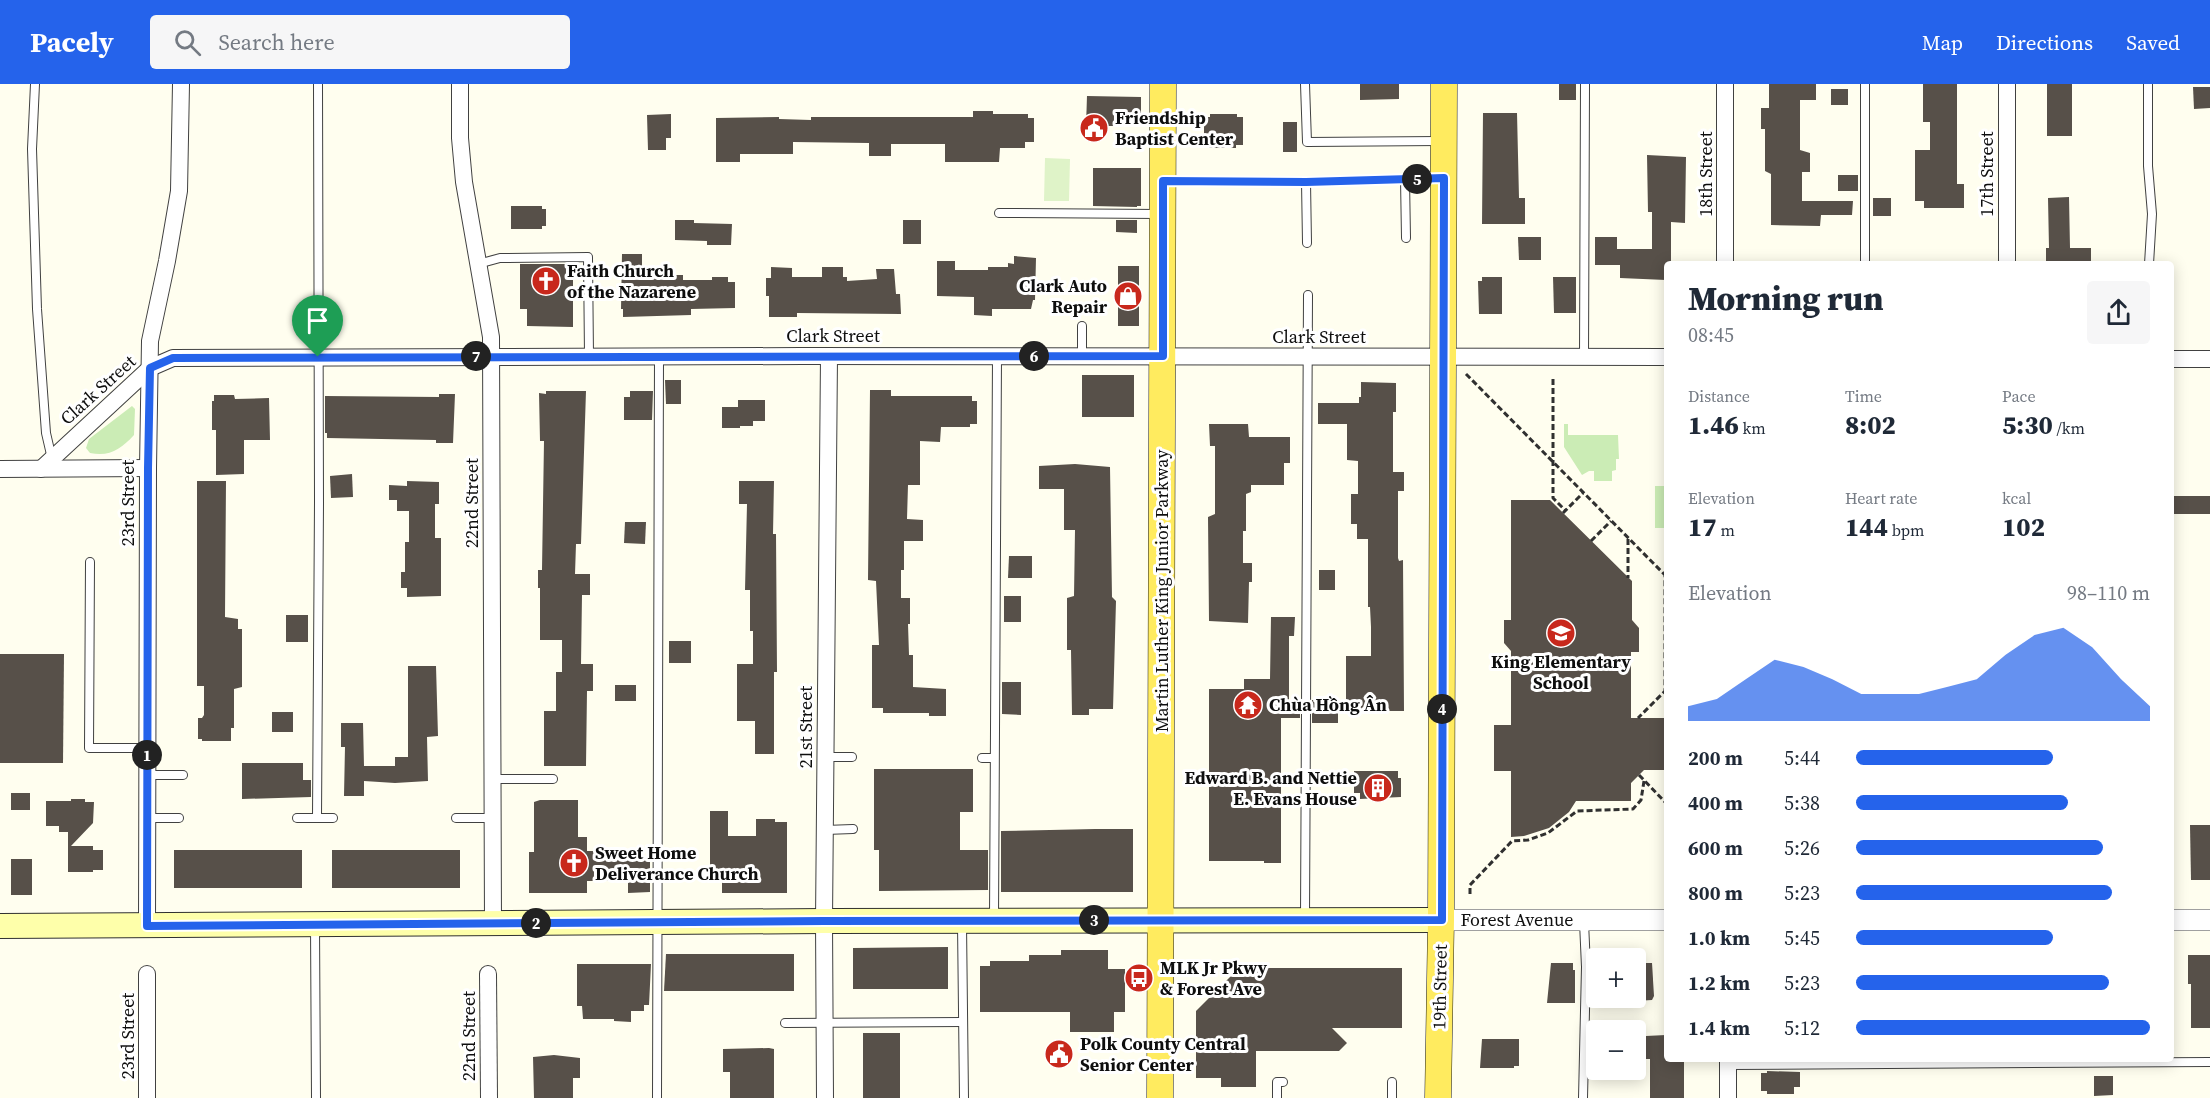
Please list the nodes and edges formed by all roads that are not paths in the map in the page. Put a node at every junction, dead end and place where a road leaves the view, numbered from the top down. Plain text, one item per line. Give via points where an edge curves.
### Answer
1 (35, 84) edge
2 (181, 84) edge
3 (318, 84) edge
4 (460, 84) edge
5 (1163, 84) edge
6 (1305, 84) edge
7 (1444, 84) edge
8 (1585, 84) edge
9 (1725, 84) edge
10 (1865, 84) edge
11 (2007, 84) edge
12 (2148, 84) edge
13 (1444, 140) junction
14 (1444, 178) junction
15 (1405, 179) junction
16 (1163, 181) junction
17 (1306, 182) junction
18 (999, 213) dead end
19 (1163, 214) junction
20 (1406, 238) dead end
21 (1307, 243) dead end
22 (1725, 261) edge
23 (1865, 261) edge
24 (2007, 261) edge
25 (2149, 261) edge
26 (478, 264) junction
27 (1308, 296) dead end
28 (1082, 326) dead end
29 (491, 356) junction
30 (589, 356) junction
31 (659, 356) junction
32 (829, 356) junction
33 (997, 356) junction
34 (1082, 356) junction
35 (1163, 356) junction
36 (1309, 356) junction
37 (318, 357) junction
38 (1443, 357) junction
39 (1584, 357) junction
40 (1664, 357) edge
41 (2174, 358) edge
42 (2210, 359) edge
43 (150, 368) junction
44 (47, 464) junction
45 (148, 468) junction
46 (0, 469) edge
47 (90, 562) dead end
48 (147, 747) junction
49 (825, 757) junction
50 (852, 757) dead end
51 (982, 758) dead end
52 (994, 758) junction
53 (147, 775) junction
54 (183, 775) dead end
55 (492, 779) junction
56 (553, 779) dead end
57 (147, 818) junction
58 (179, 818) dead end
59 (297, 818) dead end
60 (317, 818) junction
61 (333, 818) dead end
62 (456, 818) dead end
63 (493, 818) junction
64 (853, 829) dead end
65 (825, 830) junction
66 (994, 920) junction
67 (1161, 920) junction
68 (1305, 920) junction
69 (1442, 920) junction
70 (1584, 920) junction
71 (1664, 920) edge
72 (2174, 920) edge
73 (2210, 920) edge
74 (824, 921) junction
75 (962, 921) junction
76 (657, 923) junction
77 (493, 924) junction
78 (315, 925) junction
79 (0, 926) edge
80 (147, 926) junction
81 (147, 974) dead end
82 (488, 974) dead end
83 (825, 1022) junction
84 (963, 1022) junction
85 (785, 1023) dead end
86 (1728, 1062) edge
87 (2210, 1062) edge
88 (1283, 1082) dead end
89 (1392, 1082) dead end
90 (147, 1098) edge
91 (316, 1098) edge
92 (489, 1098) edge
93 (657, 1098) edge
94 (825, 1098) edge
95 (964, 1098) edge
96 (1160, 1098) edge
97 (1277, 1098) edge
98 (1392, 1098) edge
99 (1438, 1098) edge
100 (1582, 1098) edge
101 (1728, 1098) edge

1 - 44 lane via 32,149 37,309
2 - 43 street, 23rd Street via 179,191 150,341
3 - 37 lane
4 - 26 street, 22nd Street via 464,182
5 - 16 main road, Martin Luther King Junior Parkway
6 - 13 lane via 1306,142
7 - 13 main road, 19th Street
8 - 39 lane
9 - 22 street, 18th Street
10 - 23 lane
11 - 24 street, 17th Street
12 - 25 lane via 2152,214
13 - 14 main road, 19th Street
14 - 15 lane
14 - 38 main road, 19th Street
15 - 17 lane
15 - 20 lane
16 - 17 lane
16 - 19 main road, Martin Luther King Junior Parkway
17 - 21 lane
18 - 19 lane
19 - 35 main road, Martin Luther King Junior Parkway
26 - 29 street, 22nd Street
26 - 30 lane via 500,258 588,257
27 - 36 lane
28 - 34 lane
29 - 30 street, Clark Street
29 - 37 street, Clark Street
29 - 55 street, 22nd Street
30 - 31 street, Clark Street
31 - 32 street, Clark Street
31 - 76 lane
32 - 33 street, Clark Street
32 - 49 street, 21st Street
33 - 34 street, Clark Street
33 - 52 lane
34 - 35 street, Clark Street
35 - 36 street, Clark Street
35 - 67 main road, Martin Luther King Junior Parkway
36 - 38 street, Clark Street
36 - 68 lane
37 - 43 street, Clark Street via 173,358
37 - 60 lane
38 - 39 street, Clark Street
38 - 69 main road, 19th Street
39 - 40 street, Clark Street
41 - 42 street
43 - 44 street, Clark Street
43 - 45 street, 23rd Street
44 - 45 street
44 - 46 street
45 - 48 street, 23rd Street
47 - 48 lane via 90,747
48 - 53 street, 23rd Street
49 - 50 lane
49 - 65 street, 21st Street
51 - 52 lane
52 - 66 lane
53 - 54 lane
53 - 57 street, 23rd Street
55 - 56 lane
55 - 63 street, 22nd Street
57 - 58 lane
57 - 80 street, 23rd Street
59 - 60 lane
60 - 61 lane
62 - 63 lane
63 - 77 street, 22nd Street
64 - 65 lane
65 - 74 street, 21st Street
66 - 67 main road, Forest Avenue
66 - 75 main road, Forest Avenue
67 - 68 main road, Forest Avenue
67 - 96 main road, Martin Luther King Junior Parkway
68 - 69 main road, Forest Avenue
69 - 70 street, Forest Avenue
69 - 99 main road, 19th Street
70 - 71 street, Forest Avenue
70 - 100 lane
72 - 73 street
74 - 75 main road, Forest Avenue
74 - 76 main road, Forest Avenue
74 - 83 street, 21st Street
75 - 84 lane
76 - 77 main road, Forest Avenue
76 - 93 lane
77 - 78 main road, Forest Avenue
78 - 80 main road, Forest Avenue
78 - 91 lane
79 - 80 main road, Forest Avenue
81 - 90 street, 23rd Street
82 - 92 street, 22nd Street
83 - 84 lane
83 - 85 lane
83 - 94 street, 21st Street
84 - 95 lane
86 - 87 lane
86 - 101 street
88 - 97 lane via 1277,1082
89 - 98 lane

